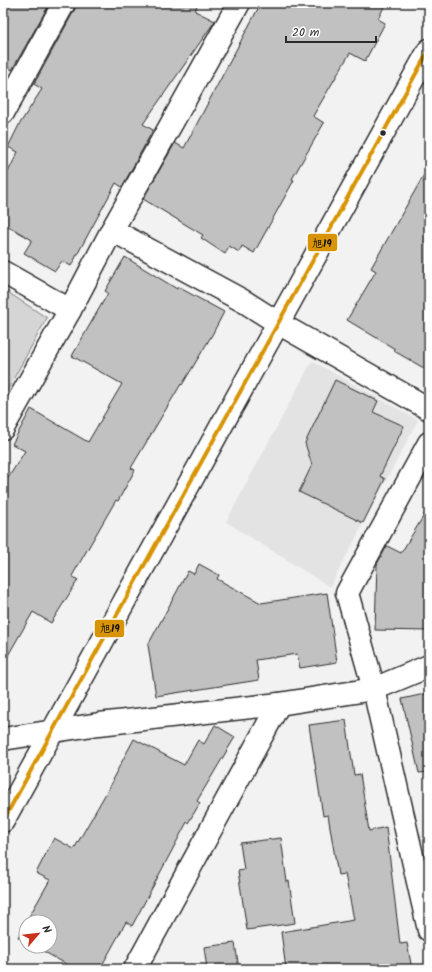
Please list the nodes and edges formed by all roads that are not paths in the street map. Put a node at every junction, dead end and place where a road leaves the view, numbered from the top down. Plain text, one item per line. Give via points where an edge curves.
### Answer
1 (64, 3) edge
2 (239, 3) edge
3 (429, 50) edge
4 (3, 113) edge
5 (112, 230) junction
6 (3, 272) edge
7 (70, 310) junction
8 (278, 323) junction
9 (429, 408) edge
10 (3, 428) edge
11 (429, 443) edge
12 (429, 666) edge
13 (374, 689) junction
14 (279, 704) junction
15 (52, 732) junction
16 (3, 739) edge
17 (3, 821) edge
18 (429, 930) edge
19 (135, 969) edge

1 - 4 street
2 - 5 street
3 - 8 street
5 - 7 street
5 - 8 street via 245,302
6 - 7 street
7 - 10 street
8 - 9 street
8 - 15 street
11 - 13 street via 347,593
12 - 13 street
13 - 14 street
13 - 18 street
14 - 15 street via 99,724
14 - 19 street
15 - 16 street
15 - 17 street

